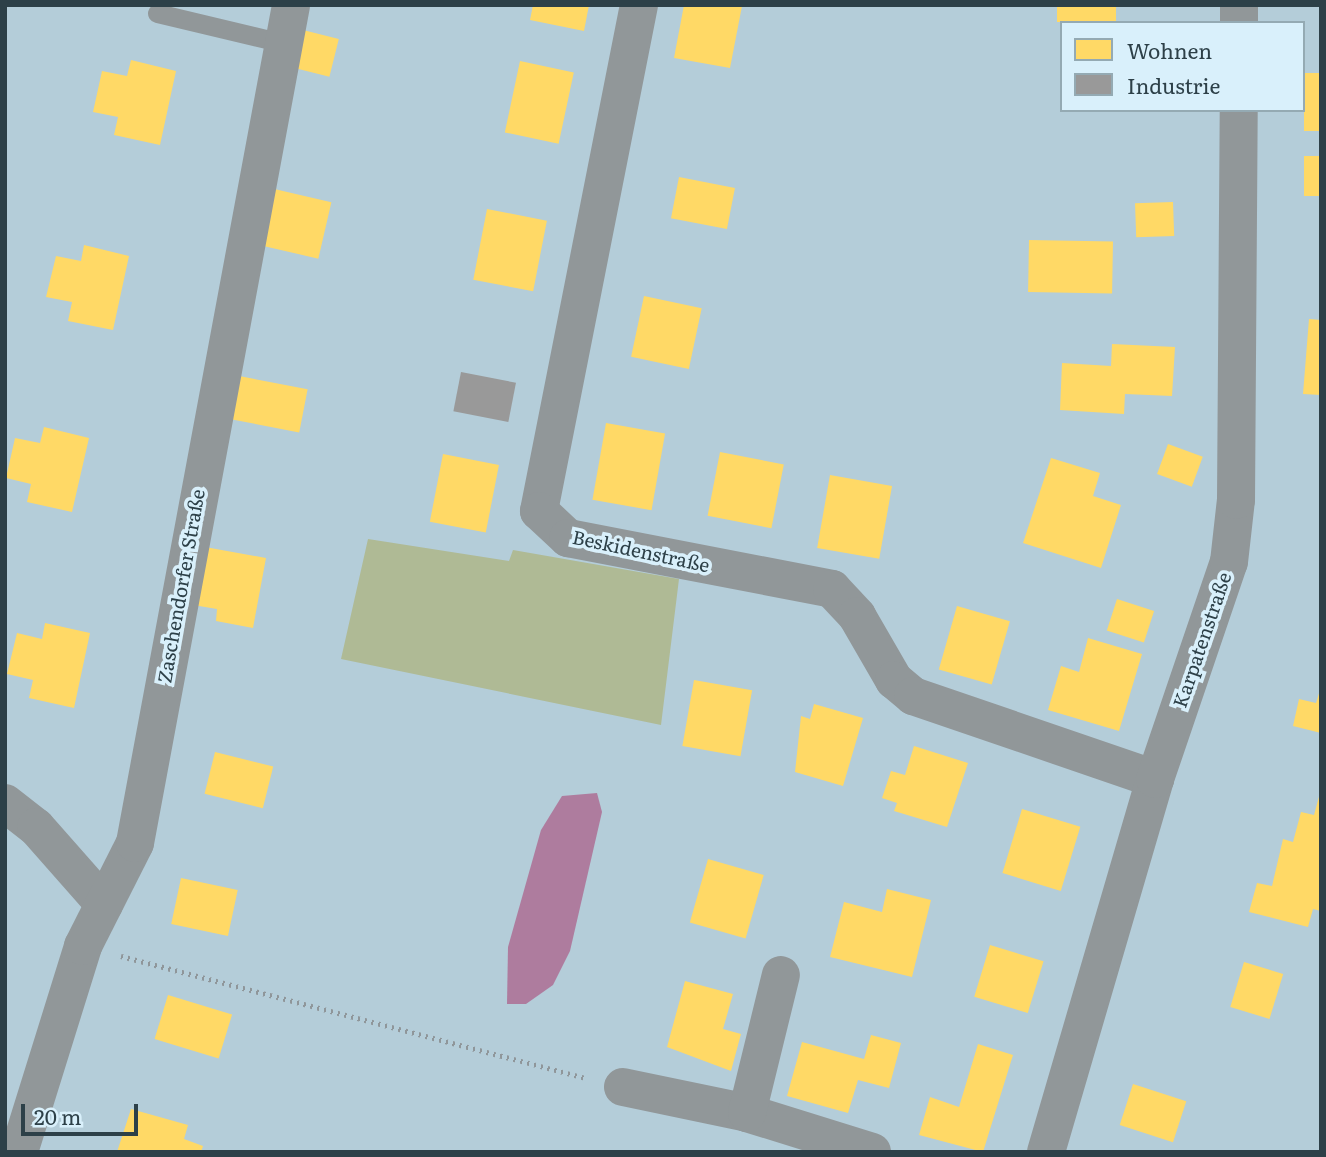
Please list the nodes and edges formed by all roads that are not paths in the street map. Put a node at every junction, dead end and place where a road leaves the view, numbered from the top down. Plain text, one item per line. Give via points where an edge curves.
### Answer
1 (291, 5) edge
2 (639, 5) edge
3 (157, 13) dead end
4 (283, 43) junction
5 (1238, 112) edge
6 (1155, 779) junction
7 (5, 803) edge
8 (104, 904) junction
9 (782, 975) dead end
10 (623, 1087) road end
11 (747, 1113) junction
12 (19, 1152) edge
13 (872, 1152) edge
14 (1046, 1152) edge

1 - 4 street, Zaschendorfer Straße
2 - 6 street, Beskidenstraße via 539,511 568,538 832,589 857,616 894,680 913,696
3 - 4 lane
4 - 8 street, Zaschendorfer Straße via 135,843
5 - 6 street, Karpatenstraße via 1236,500 1229,562
6 - 14 street, Karpatenstraße
7 - 8 street via 37,827
8 - 12 street, Zaschendorfer Straße via 83,946
9 - 11 street
10 - 11 street
11 - 13 street

